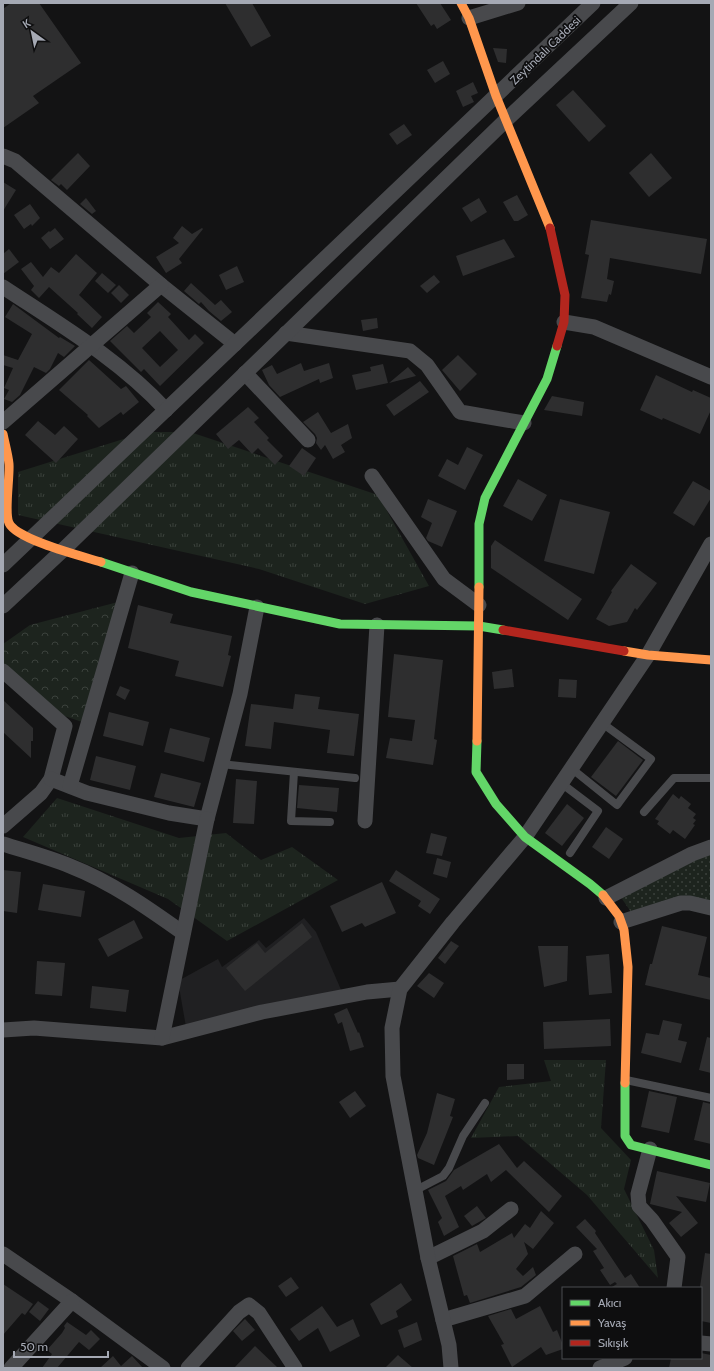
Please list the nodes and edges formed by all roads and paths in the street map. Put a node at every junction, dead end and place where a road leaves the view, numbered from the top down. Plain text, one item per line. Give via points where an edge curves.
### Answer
1 (461, 3) edge
2 (518, 3) edge
3 (593, 3) edge
4 (631, 3) edge
5 (469, 18) junction
6 (496, 96) junction
7 (506, 120) junction
8 (3, 156) edge
9 (161, 285) junction
10 (3, 287) edge
11 (564, 322) junction
12 (286, 333) junction
13 (235, 344) junction
14 (91, 345) junction
15 (245, 373) junction
16 (711, 377) edge
17 (166, 410) junction
18 (3, 422) edge
19 (524, 422) junction
20 (3, 434) edge
21 (308, 440) dead end
22 (372, 476) dead end
23 (31, 539) junction
24 (711, 544) edge
25 (63, 550) junction
26 (3, 565) edge
27 (132, 573) junction
28 (478, 605) junction
29 (3, 606) edge
30 (257, 607) junction
31 (377, 625) junction
32 (478, 626) junction
33 (648, 655) junction
34 (711, 660) edge
35 (3, 670) edge
36 (602, 723) junction
37 (221, 764) junction
38 (571, 768) junction
39 (294, 772) junction
40 (355, 778) dead end
41 (711, 778) edge
42 (50, 779) junction
43 (561, 782) junction
44 (70, 786) junction
45 (644, 812) dead end
46 (207, 819) junction
47 (365, 821) dead end
48 (330, 822) dead end
49 (3, 826) edge
50 (525, 837) junction
51 (3, 844) edge
52 (711, 847) edge
53 (570, 853) dead end
54 (606, 898) junction
55 (711, 908) edge
56 (622, 922) junction
57 (184, 934) junction
58 (400, 989) junction
59 (3, 1030) edge
60 (162, 1038) junction
61 (625, 1080) junction
62 (711, 1098) edge
63 (485, 1103) dead end
64 (650, 1149) junction
65 (711, 1165) edge
66 (416, 1190) junction
67 (511, 1209) dead end
68 (3, 1254) edge
69 (575, 1254) dead end
70 (428, 1258) junction
71 (674, 1287) edge
72 (72, 1300) junction
73 (443, 1320) junction
74 (622, 1359) edge
75 (11, 1368) edge
76 (164, 1368) edge
77 (188, 1368) edge
78 (295, 1368) edge
79 (451, 1368) edge
80 (600, 1368) edge

1 - 5 street
2 - 5 street
3 - 6 street, Zeytindalı Caddesi
4 - 7 street
5 - 6 street
6 - 7 street
6 - 13 street, Zeytindalı Caddesi
7 - 11 street via 549,226 565,295
7 - 12 street
8 - 9 street via 15,161
9 - 13 street
9 - 14 street
10 - 14 street
11 - 16 street via 594,327
11 - 19 street via 548,379
12 - 15 street
12 - 19 street via 410,351 427,365 460,412
13 - 17 street, Zeytindalı Caddesi
14 - 17 street via 149,392
14 - 18 street
15 - 21 street
15 - 25 street
17 - 23 street, Zeytindalı Caddesi
19 - 28 street via 485,498 479,524
20 - 23 street via 9,464 8,522 15,530
22 - 28 street via 444,579
23 - 25 street
23 - 26 street, Zeytindalı Caddesi
24 - 33 street
25 - 27 street
25 - 29 street
27 - 30 street via 191,592
27 - 44 street
28 - 32 street
30 - 31 street via 340,624
30 - 37 street via 240,694
31 - 32 street
31 - 47 street
32 - 33 street
32 - 50 street via 476,772 496,804
33 - 34 street
33 - 36 street
35 - 42 street via 65,726
36 - 38 street
36 - 38 lane via 652,759 617,805
37 - 39 lane
37 - 46 street
38 - 43 street
39 - 40 lane
39 - 48 lane via 292,821
41 - 45 lane via 674,778
42 - 44 street
42 - 49 street via 41,792
43 - 50 street
43 - 53 lane via 598,811
44 - 46 street via 87,793
46 - 57 street
50 - 54 street
50 - 58 street
51 - 57 street via 93,876 138,901
52 - 54 street via 692,854
54 - 56 street
55 - 56 street via 681,903
56 - 61 street via 628,967
57 - 60 street
58 - 60 street via 367,992 262,1012
58 - 66 street via 392,1028 393,1076
59 - 60 street via 34,1028
61 - 62 lane
61 - 64 street via 625,1136 631,1145
63 - 66 lane via 463,1136 443,1176
64 - 65 street
64 - 71 street via 638,1194 639,1206 678,1257
66 - 70 street
67 - 70 street via 483,1231
68 - 72 street
69 - 73 street via 525,1296
70 - 73 street
72 - 75 street
72 - 76 street
73 - 79 street
74 - 80 street
77 - 78 street via 239,1312 249,1305 259,1314

